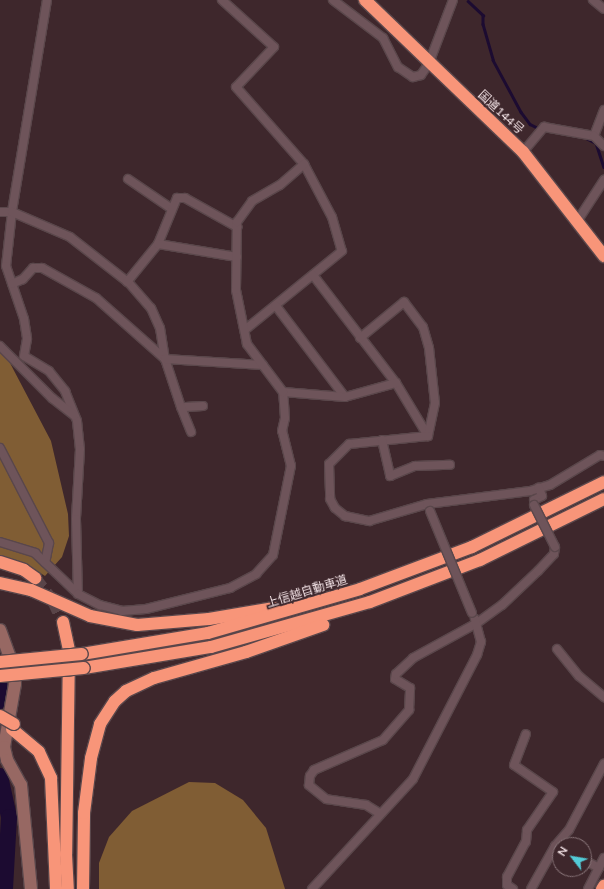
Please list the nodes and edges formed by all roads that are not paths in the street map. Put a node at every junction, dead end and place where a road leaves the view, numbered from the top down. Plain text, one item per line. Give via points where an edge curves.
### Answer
1 (47, 0) edge
2 (222, 0) edge
3 (333, 0) edge
4 (365, 0) edge
5 (453, 0) edge
6 (593, 0) edge
7 (604, 9) edge
8 (429, 63) junction
9 (604, 110) edge
10 (594, 136) junction
11 (604, 146) edge
12 (523, 152) junction
13 (304, 164) junction
14 (128, 179) dead end
15 (604, 180) edge
16 (172, 209) junction
17 (0, 212) edge
18 (12, 212) junction
19 (578, 220) junction
20 (237, 227) junction
21 (158, 244) junction
22 (604, 256) edge
23 (237, 257) junction
24 (313, 275) junction
25 (127, 282) junction
26 (12, 284) junction
27 (276, 306) junction
28 (246, 329) junction
29 (360, 338) junction
30 (0, 346) edge
31 (165, 359) junction
32 (263, 365) junction
33 (396, 383) junction
34 (283, 392) junction
35 (345, 397) junction
36 (203, 406) dead end
37 (181, 407) junction
38 (75, 416) junction
39 (191, 432) dead end
40 (428, 436) junction
41 (382, 440) junction
42 (0, 448) edge
43 (604, 456) edge
44 (450, 465) dead end
45 (604, 482) edge
46 (539, 488) junction
47 (604, 499) edge
48 (428, 508) junction
49 (0, 542) edge
50 (472, 547) junction
51 (0, 562) edge
52 (45, 563) junction
53 (34, 578) tunnel mouth
54 (0, 583) edge
55 (426, 583) junction
56 (78, 594) junction
57 (63, 622) tunnel mouth
58 (477, 623) junction
59 (0, 630) edge
60 (558, 649) dead end
61 (0, 662) edge
62 (0, 676) edge
63 (604, 697) edge
64 (0, 716) edge
65 (0, 724) edge
66 (13, 727) junction
67 (526, 734) dead end
68 (3, 762) edge
69 (604, 764) edge
70 (379, 813) junction
71 (564, 837) edge
72 (552, 856) edge
73 (604, 858) edge
74 (592, 864) edge
75 (599, 868) junction
76 (604, 886) edge
77 (31, 889) edge
78 (56, 889) edge
79 (68, 889) edge
80 (83, 889) edge
81 (312, 889) edge
82 (512, 889) edge
83 (531, 889) edge
84 (588, 889) edge
85 (602, 889) edge

1 - 18 street
2 - 13 street via 274,47 236,87
3 - 8 street via 383,38 404,74 420,75
4 - 8 highway, 国道144号
5 - 8 street
6 - 7 street
8 - 12 highway, 国道144号
9 - 10 street
10 - 11 street
10 - 12 street via 542,129
12 - 19 highway, 国道144号
13 - 20 street via 280,185 252,201 237,222
13 - 24 street via 332,217 342,251
14 - 16 street
15 - 19 street
16 - 20 street via 177,198 185,198
16 - 21 street
17 - 18 street
18 - 25 street via 70,237
18 - 26 street via 6,266
19 - 22 highway, 国道144号
20 - 23 street
21 - 23 street
21 - 25 street
23 - 28 street via 236,290
24 - 27 street
24 - 29 street
25 - 31 street via 151,308 160,328
26 - 31 street via 23,279 33,268 42,268 96,298
26 - 38 street via 24,319 24,356 29,362 48,371 65,391
27 - 28 street
27 - 35 street
28 - 32 street via 247,344
29 - 33 street
29 - 40 street via 404,302 423,327 429,348 435,403
30 - 38 street via 52,398
31 - 32 street
31 - 37 street
32 - 34 street
33 - 35 street
33 - 40 street
34 - 35 street
34 - 56 street via 286,418 282,431 291,466 273,555 256,574 230,588 146,609 122,611 100,605
36 - 37 street
37 - 39 street
38 - 56 street via 80,449 76,519
40 - 41 street
41 - 44 street via 390,476 414,466
41 - 48 street via 349,444 329,464 330,499 335,508 345,516 369,520
42 - 52 street via 49,543
43 - 46 street
45 - 50 highway, 上信越自動車道
46 - 48 street
46 - 58 street, bridge via 542,496 534,500 534,505 555,547 554,554
47 - 55 highway via 534,536
48 - 58 street, bridge
49 - 52 street via 35,553
50 - 54 highway via 321,596 269,609 155,625 105,621 18,586
50 - 61 highway, 上信越自動車道, bridge via 360,589 252,622 165,641 82,654
51 - 53 highway via 24,570
52 - 56 street
55 - 62 highway, bridge via 257,636 168,656
55 - 80 highway via 282,640 154,678 126,691 100,724 91,758 84,813
57 - 79 highway via 69,650 66,854
58 - 70 street via 481,642 477,655 431,747 413,779
58 - 70 street via 413,658 396,674 395,679 410,688 409,710 383,740 314,770 310,776 309,784 326,799 366,805
59 - 68 street via 14,666 15,684
60 - 63 street via 579,676
64 - 66 highway, bridge
65 - 66 highway
66 - 78 highway via 32,740 46,764 54,792
67 - 82 street via 514,765 553,792 527,830 526,842 506,877 507,885
68 - 77 street via 21,785
69 - 71 street
70 - 81 street
72 - 83 street
73 - 75 street
74 - 75 street
75 - 84 street
76 - 85 highway

